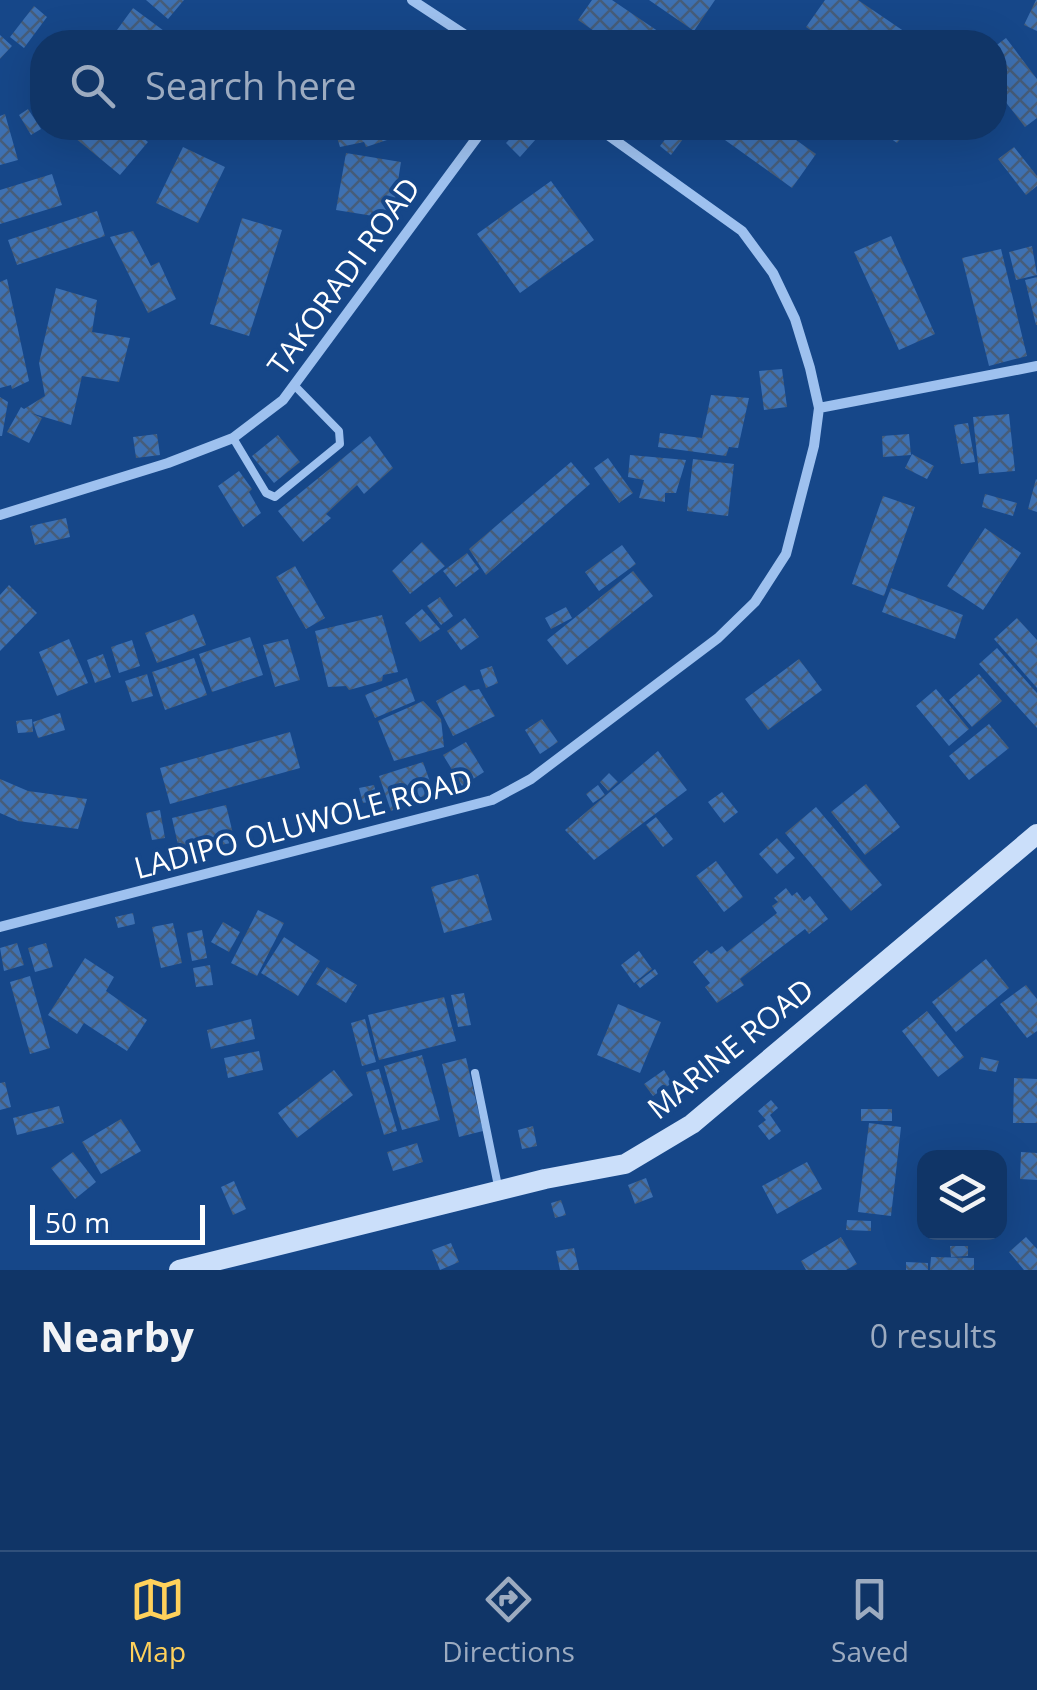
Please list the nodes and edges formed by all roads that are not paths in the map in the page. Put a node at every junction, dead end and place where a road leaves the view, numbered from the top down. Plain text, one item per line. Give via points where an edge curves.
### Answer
1 (412, 0) edge
2 (458, 30) edge
3 (475, 140) edge
4 (615, 140) edge
5 (1037, 366) edge
6 (294, 386) junction
7 (818, 408) junction
8 (234, 438) junction
9 (0, 515) edge
10 (1037, 834) edge
11 (0, 926) edge
12 (474, 1072) dead end
13 (499, 1190) junction
14 (179, 1270) edge

1 - 2 street
3 - 6 street, TAKORADI ROAD
4 - 7 street, LADIPO OLUWOLE ROAD via 742,231 795,319
5 - 7 street
6 - 8 street, TAKORADI ROAD
6 - 8 lane via 339,431 340,444 276,497 266,493
7 - 11 street, LADIPO OLUWOLE ROAD via 786,554 755,602 718,638 531,779 455,811
8 - 9 street, TAKORADI ROAD
10 - 13 street, MARINE ROAD via 692,1124 625,1164
12 - 13 lane
13 - 14 street, MARINE ROAD

